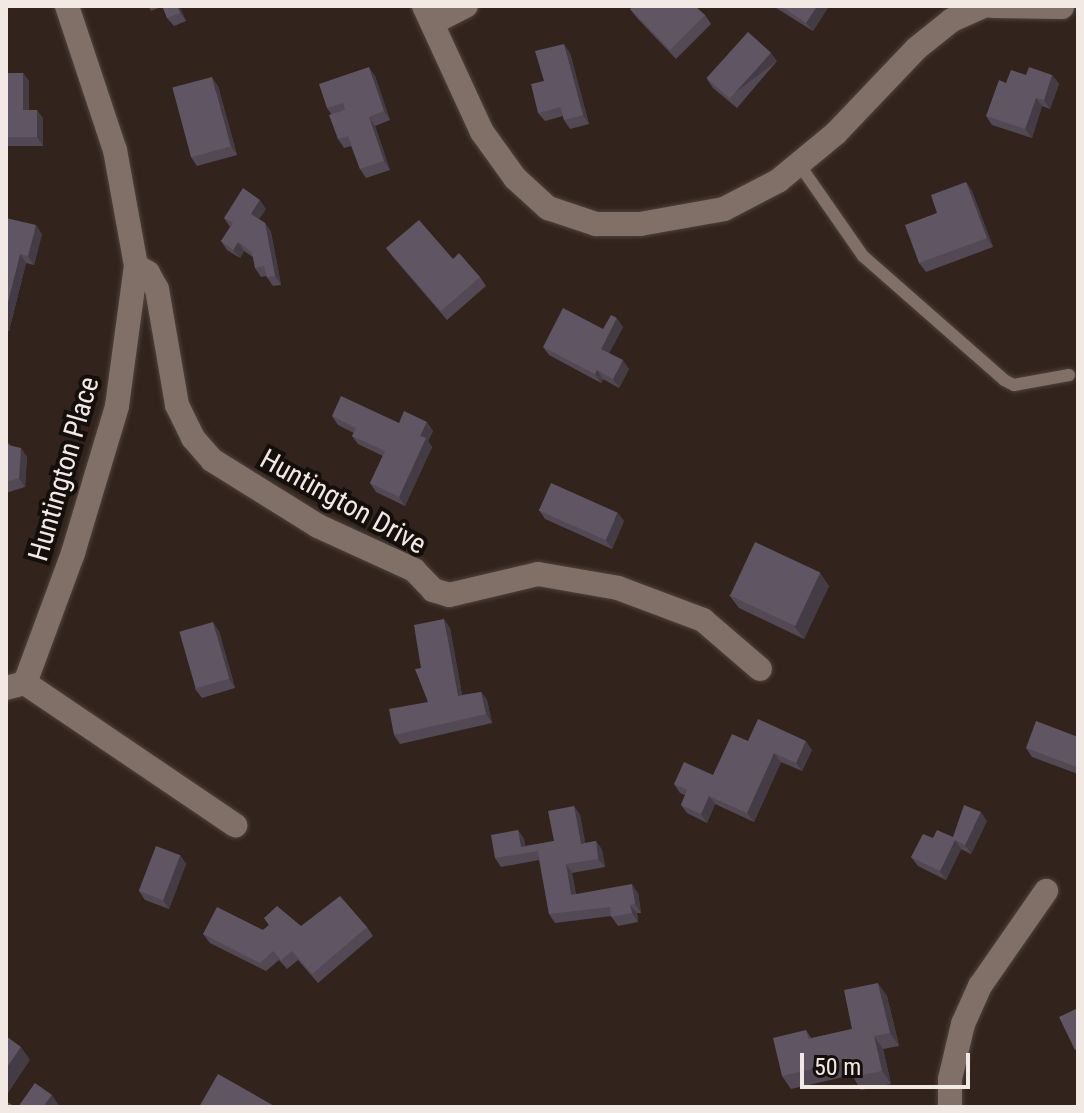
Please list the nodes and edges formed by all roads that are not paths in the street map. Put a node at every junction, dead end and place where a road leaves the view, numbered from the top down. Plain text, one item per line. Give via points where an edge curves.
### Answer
1 (67, 6) edge
2 (466, 6) edge
3 (984, 6) edge
4 (992, 6) edge
5 (1062, 7) edge
6 (428, 15) edge
7 (799, 164) junction
8 (136, 266) junction
9 (1069, 375) dead end
10 (760, 669) dead end
11 (16, 685) edge
12 (235, 825) dead end
13 (1046, 891) dead end
14 (950, 1107) edge

1 - 8 street, Huntington Drive via 115,150
2 - 6 street
3 - 7 street via 952,20 917,48
4 - 5 street
6 - 7 street via 482,132 515,178 548,208 596,224 651,224 724,209
7 - 9 lane via 863,256 1004,380 1014,385
8 - 10 street, Huntington Drive via 148,273 157,289 177,405 193,438 238,479 318,526 414,570 433,590 449,595 538,574 607,585 703,620
8 - 11 street, Huntington Place via 117,406 73,553
11 - 12 street, Huntington Place
13 - 14 street via 980,986 963,1024 950,1079

